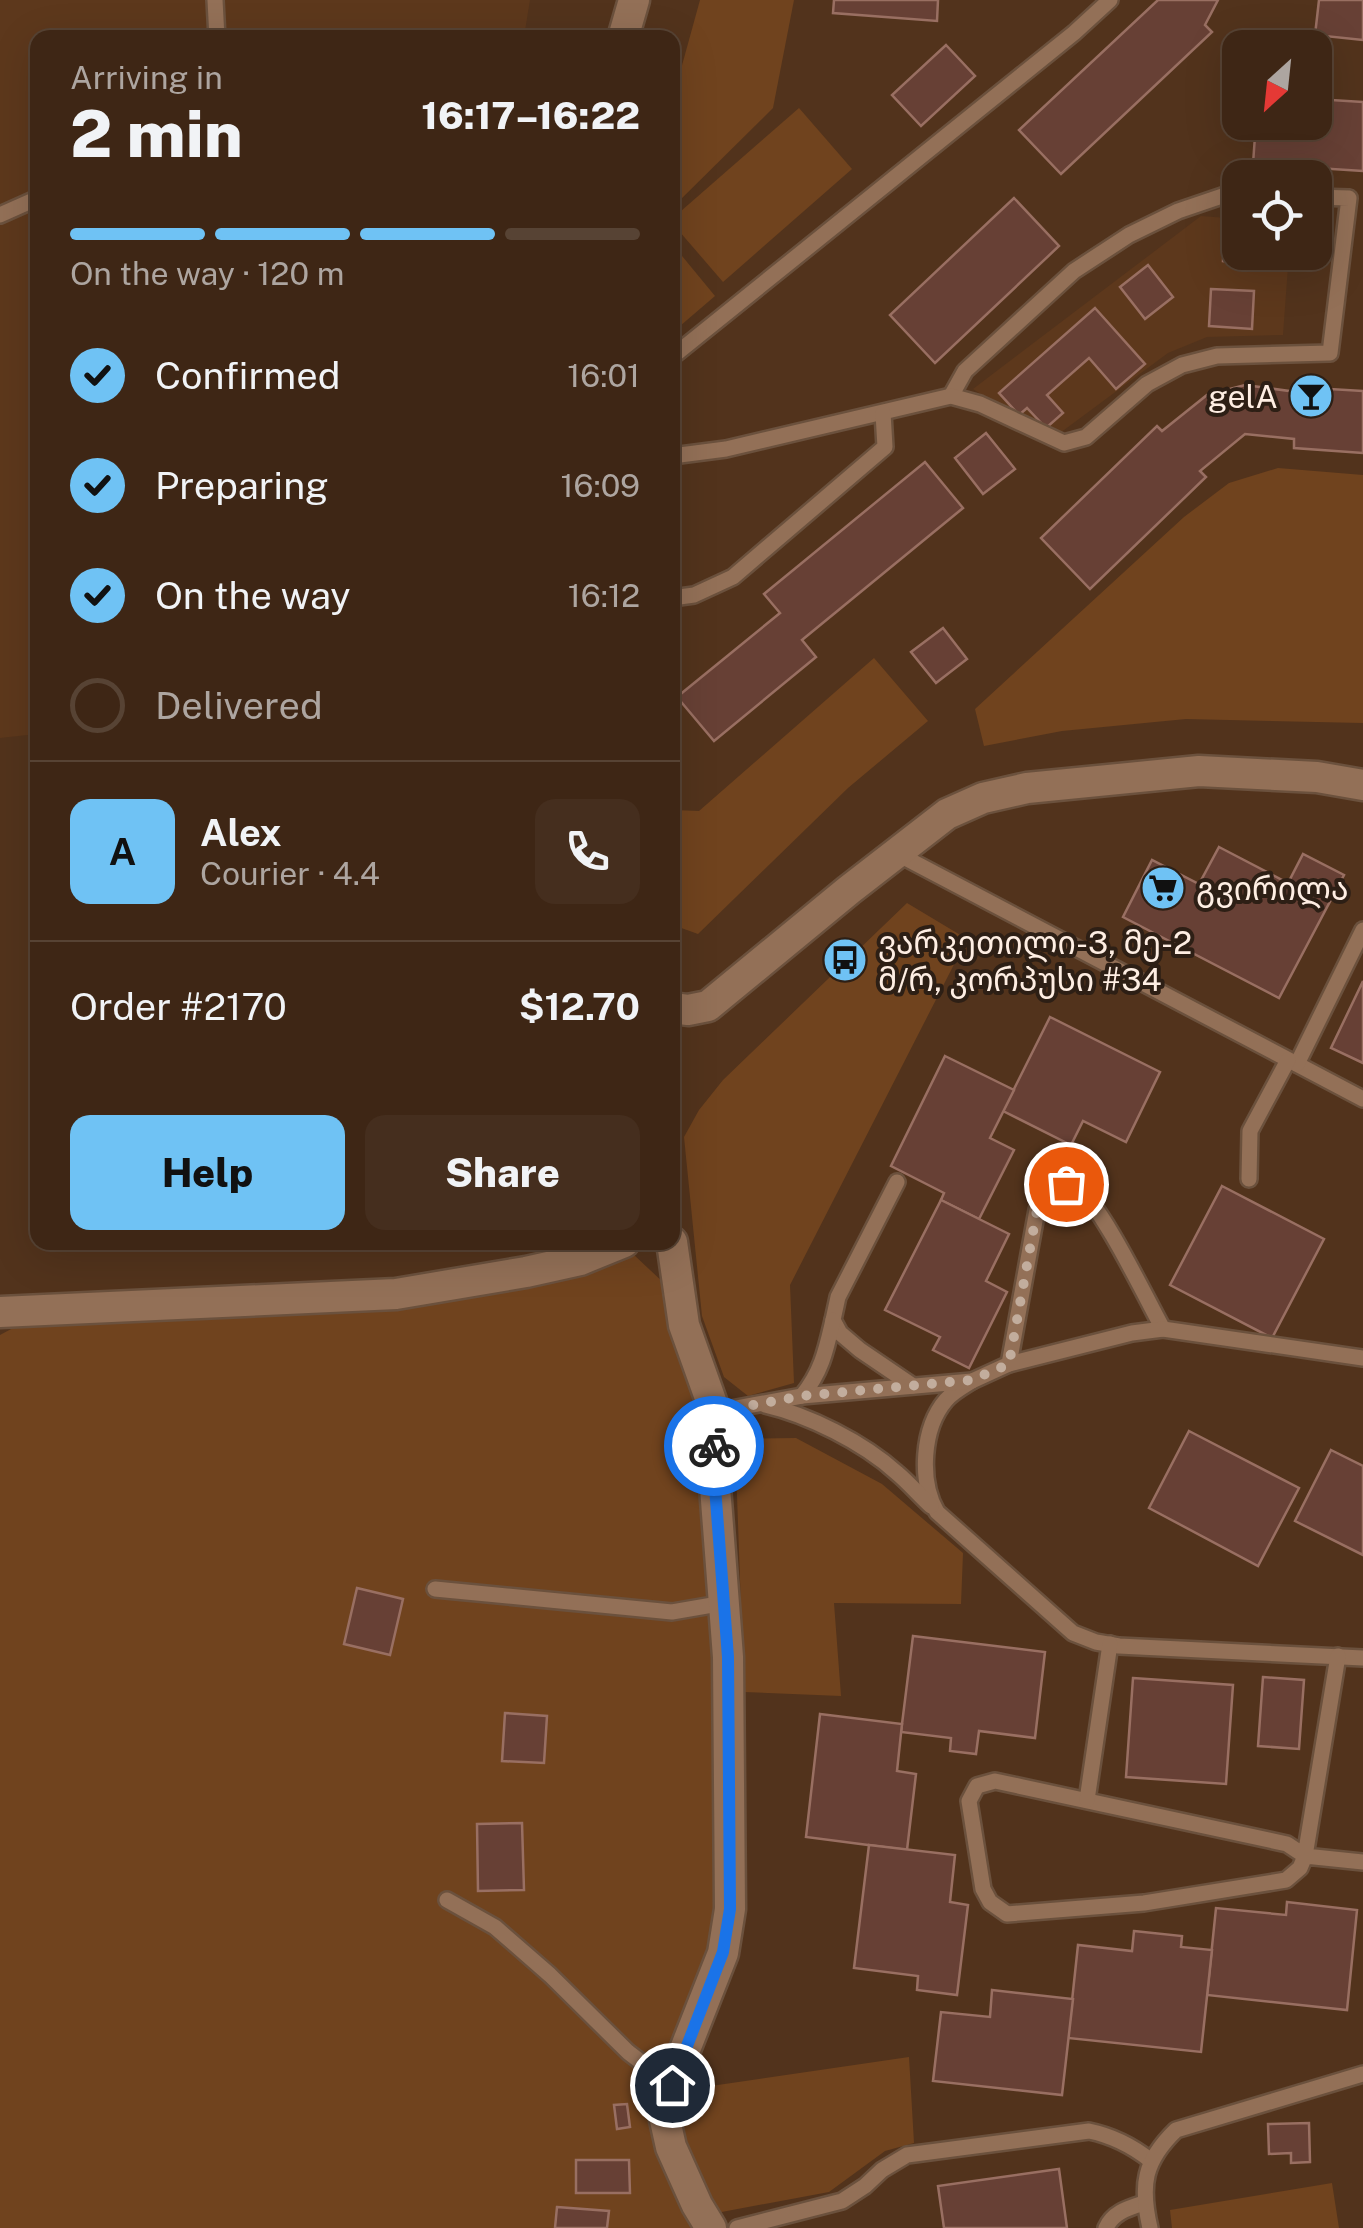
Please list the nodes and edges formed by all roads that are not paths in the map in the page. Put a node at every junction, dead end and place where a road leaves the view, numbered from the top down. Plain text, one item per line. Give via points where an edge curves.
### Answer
1 (216, 0) edge
2 (634, 0) edge
3 (1110, 0) edge
4 (217, 30) edge
5 (625, 30) edge
6 (1222, 196) edge
7 (1332, 198) edge
8 (30, 202) edge
9 (0, 215) edge
10 (680, 351) edge
11 (950, 396) junction
12 (883, 412) junction
13 (680, 455) edge
14 (680, 597) edge
15 (1363, 786) edge
16 (896, 853) junction
17 (1363, 930) edge
18 (680, 1009) edge
19 (1292, 1062) junction
20 (1363, 1100) edge
21 (1249, 1180) dead end
22 (897, 1182) dead end
23 (604, 1250) edge
24 (673, 1250) edge
25 (0, 1312) edge
26 (833, 1320) junction
27 (1163, 1329) junction
28 (1363, 1358) edge
29 (1009, 1364) junction
30 (972, 1380) junction
31 (914, 1386) junction
32 (802, 1396) junction
33 (759, 1404) junction
34 (716, 1412) junction
35 (937, 1512) junction
36 (435, 1590) dead end
37 (724, 1603) junction
38 (1110, 1644) junction
39 (1338, 1656) junction
40 (1363, 1658) edge
41 (1087, 1800) junction
42 (1305, 1856) junction
43 (1363, 1862) edge
44 (447, 1900) dead end
45 (1363, 2074) edge
46 (672, 2085) junction
47 (1150, 2160) junction
48 (1144, 2203) junction
49 (710, 2228) edge
50 (736, 2228) edge
51 (1106, 2228) edge
52 (1150, 2228) edge

1 - 4 lane
2 - 5 street
3 - 10 lane
6 - 11 lane via 1129,235 1074,272 965,371
7 - 11 lane via 1349,198 1330,353 1216,356 1182,365 1146,384 1086,437 1064,443
8 - 9 lane
11 - 12 lane
12 - 13 lane
12 - 14 lane via 885,446 734,578
15 - 16 street via 1199,771 1027,788 947,814
16 - 18 street via 708,1006
16 - 19 lane
17 - 19 lane
19 - 20 lane
19 - 21 lane via 1250,1131
22 - 26 lane via 838,1296
23 - 25 street via 526,1272 396,1294
24 - 34 street via 684,1324
26 - 31 lane via 860,1350
26 - 32 lane via 816,1378
27 - 28 lane
27 - 29 lane
27 - 29 lane via 1097,1209 1079,1189 1054,1185 1037,1210
29 - 30 lane
30 - 31 lane
30 - 35 lane via 947,1399 926,1450 925,1480
31 - 32 lane
32 - 33 lane
33 - 34 lane
33 - 35 lane via 814,1421 862,1448
34 - 37 street via 713,1461
35 - 38 lane via 1073,1633
36 - 37 lane via 672,1612
37 - 46 street via 730,1909 723,1952
38 - 39 lane
38 - 41 lane
39 - 40 lane
39 - 42 lane
41 - 42 lane via 1287,1844
41 - 42 lane via 995,1781 977,1786 969,1801 990,1902 1006,1914 1144,1903 1286,1880
42 - 43 lane
44 - 46 lane via 495,1927
45 - 47 lane via 1176,2130
46 - 49 street via 665,2120 671,2146
47 - 48 lane
47 - 50 lane via 1109,2135 1088,2132 907,2155 842,2201
48 - 51 lane via 1124,2210
48 - 52 lane

